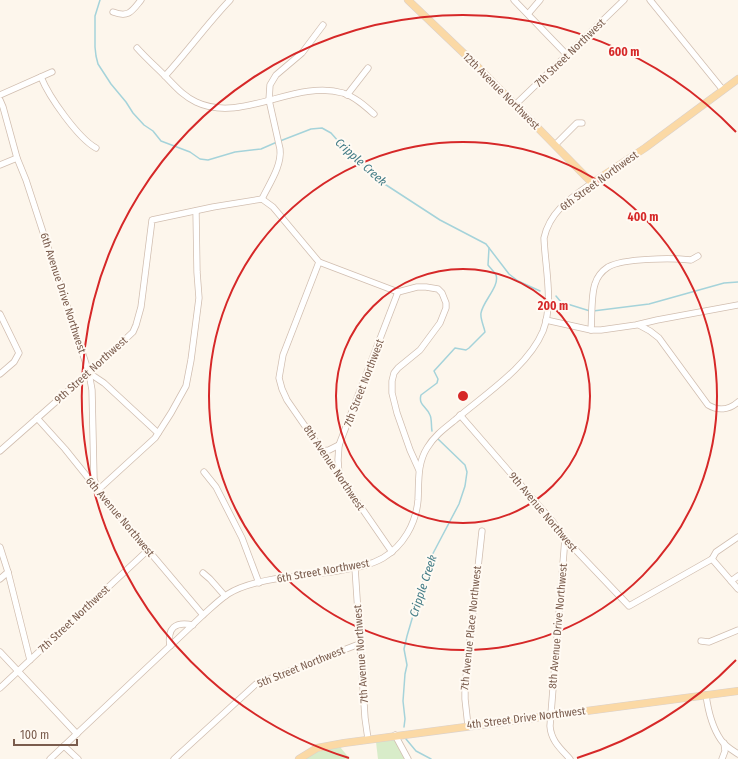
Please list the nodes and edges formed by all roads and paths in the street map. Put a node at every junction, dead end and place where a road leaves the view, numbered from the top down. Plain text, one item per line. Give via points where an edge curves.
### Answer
1 (141, 0) edge
2 (230, 0) edge
3 (408, 0) edge
4 (514, 0) edge
5 (540, 0) edge
6 (624, 0) edge
7 (650, 0) edge
8 (113, 12) dead end
9 (528, 14) junction
10 (323, 25) dead end
11 (137, 48) dead end
12 (568, 55) junction
13 (368, 68) dead end
14 (52, 72) dead end
15 (165, 76) junction
16 (41, 77) junction
17 (738, 79) edge
18 (723, 90) junction
19 (0, 95) edge
20 (347, 95) junction
21 (0, 100) edge
22 (269, 100) junction
23 (515, 105) junction
24 (374, 114) dead end
25 (582, 123) dead end
26 (555, 144) junction
27 (96, 148) dead end
28 (17, 158) junction
29 (0, 165) edge
30 (592, 183) junction
31 (262, 199) junction
32 (196, 211) junction
33 (698, 256) dead end
34 (319, 262) junction
35 (398, 292) junction
36 (738, 305) edge
37 (0, 314) edge
38 (546, 320) junction
39 (639, 325) junction
40 (591, 330) junction
41 (89, 373) junction
42 (0, 374) edge
43 (738, 402) edge
44 (460, 416) junction
45 (37, 418) junction
46 (158, 433) junction
47 (339, 445) junction
48 (0, 451) edge
49 (321, 451) junction
50 (419, 470) junction
51 (204, 472) dead end
52 (339, 476) junction
53 (98, 490) junction
54 (482, 531) dead end
55 (738, 537) edge
56 (565, 538) junction
57 (0, 547) edge
58 (148, 550) junction
59 (392, 552) junction
60 (712, 559) junction
61 (355, 568) junction
62 (8, 572) junction
63 (203, 573) dead end
64 (738, 576) edge
65 (0, 579) edge
66 (731, 581) junction
67 (259, 583) junction
68 (738, 588) edge
69 (225, 596) junction
70 (203, 615) junction
71 (193, 625) junction
72 (738, 630) edge
73 (701, 641) dead end
74 (360, 644) junction
75 (170, 646) junction
76 (0, 652) edge
77 (30, 660) junction
78 (18, 672) junction
79 (0, 688) edge
80 (738, 691) edge
81 (706, 695) junction
82 (550, 715) junction
83 (468, 726) junction
84 (77, 734) junction
85 (395, 735) junction
86 (368, 739) junction
87 (724, 743) junction
88 (64, 746) junction
89 (738, 754) edge
90 (50, 759) edge
91 (78, 759) edge
92 (174, 759) edge
93 (299, 759) edge
94 (408, 759) edge
95 (570, 759) edge
96 (722, 759) edge

1 - 8 street via 131,12
2 - 15 street
3 - 23 main road, 12th Avenue Northwest
4 - 9 street
5 - 9 street
6 - 12 street, 7th Street Northwest
7 - 18 street
9 - 12 street
10 - 22 street via 302,53 273,78
11 - 15 street
12 - 23 street, 7th Street Northwest
13 - 20 street
14 - 16 street
15 - 22 street via 189,98 210,106 234,107
16 - 19 street
16 - 27 street via 45,88 72,125
17 - 18 main road, 6th Street Northwest
18 - 30 main road, 6th Street Northwest via 645,148
20 - 22 street via 331,91 314,91
20 - 24 street
21 - 28 street, 6th Avenue Drive Northwest
22 - 31 street via 280,156 279,164
23 - 26 main road, 12th Avenue Northwest
25 - 26 street via 577,123
26 - 30 main road, 12th Avenue Northwest
28 - 29 street
28 - 41 street, 6th Avenue Drive Northwest
30 - 38 street, 6th Street Northwest via 559,209 546,228
31 - 32 street
31 - 34 street via 274,207
32 - 41 street, 9th Street Northwest via 152,220 141,307 136,325 129,336
32 - 46 street via 199,298 191,360 185,389
33 - 40 street via 691,260 631,261 606,269 594,286
34 - 35 street
34 - 49 street, 8th Avenue Northwest via 285,350 280,382 286,400
35 - 47 street, 7th Street Northwest
35 - 50 street via 417,287 438,289 446,303 445,313 435,331 425,344 398,368 393,377 392,387 397,413
36 - 39 street
37 - 42 street via 19,353 14,362
38 - 40 street
38 - 44 street, 6th Street Northwest via 540,337 524,361
39 - 40 street
39 - 43 street via 659,338 708,405 722,409 732,407
41 - 45 street, 9th Street Northwest
41 - 46 street via 104,383
41 - 53 street, 6th Avenue Drive Northwest via 92,390 94,479
44 - 50 street, 6th Street Northwest via 430,444 423,455
44 - 56 street, 9th Avenue Northwest
45 - 48 street, 9th Street Northwest
45 - 53 street, 6th Avenue Northwest
46 - 53 street
47 - 49 street
47 - 52 street, 7th Street Northwest
49 - 52 street, 8th Avenue Northwest
50 - 59 street, 6th Street Northwest via 418,502 414,520 406,536
51 - 67 street via 216,487 242,538
52 - 59 street, 8th Avenue Northwest
53 - 58 street, 6th Avenue Northwest
54 - 83 street, 7th Avenue Place Northwest via 465,686
55 - 60 street via 716,552
56 - 60 street, 9th Avenue Northwest via 629,606
56 - 82 street, 8th Avenue Drive Northwest
57 - 62 street
58 - 70 street, 6th Avenue Northwest
58 - 77 street, 7th Street Northwest
59 - 61 street, 6th Street Northwest via 374,562
60 - 66 street
61 - 67 street, 6th Street Northwest
61 - 74 street, 7th Avenue Northwest
62 - 65 street
62 - 77 street
63 - 69 street
64 - 66 street
66 - 68 street
67 - 69 street, 6th Street Northwest via 242,587
69 - 70 street, 6th Street Northwest
70 - 71 street, 6th Street Northwest
71 - 75 street, 6th Street Northwest
71 - 75 street via 184,623 175,626 170,631
72 - 73 street via 709,642
74 - 86 street, 7th Avenue Northwest
74 - 92 street, 5th Street Northwest via 256,684
75 - 84 street, 6th Street Northwest
76 - 78 street
77 - 78 street, 7th Street Northwest
78 - 79 street, 7th Street Northwest
78 - 84 street
80 - 81 main road, 4th Street Drive Northwest
81 - 82 main road, 4th Street Drive Northwest
81 - 87 street via 711,718
82 - 83 main road, 4th Street Drive Northwest
82 - 95 street via 552,737
83 - 85 main road, 4th Street Drive Northwest
84 - 88 street, 6th Street Northwest
85 - 86 main road, 4th Street Drive Northwest
85 - 94 street
86 - 93 main road, 4th Street Drive Northwest via 322,746
87 - 89 street
87 - 96 street
88 - 90 street, 6th Street Northwest
88 - 91 street

